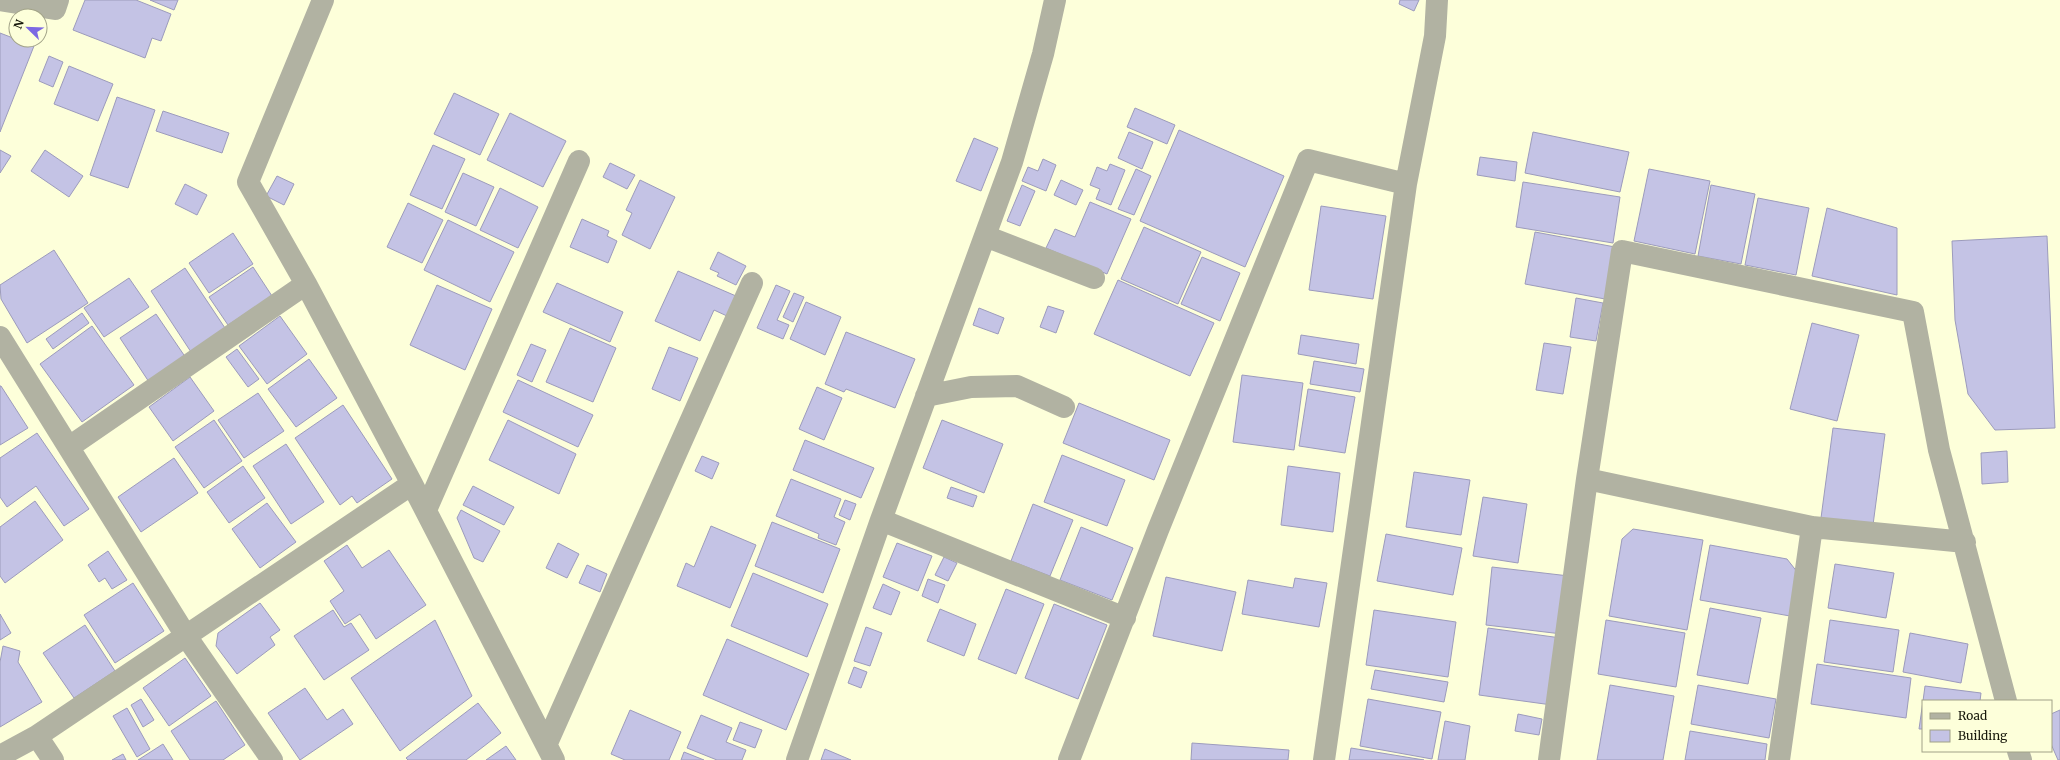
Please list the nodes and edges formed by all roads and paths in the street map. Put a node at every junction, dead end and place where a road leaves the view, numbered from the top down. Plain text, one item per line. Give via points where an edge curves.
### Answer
1 (0, 0) edge
2 (58, 0) edge
3 (323, 0) edge
4 (1055, 0) edge
5 (1437, 0) edge
6 (580, 161) dead end
7 (1406, 184) junction
8 (985, 236) junction
9 (1094, 278) dead end
10 (752, 283) dead end
11 (306, 284) junction
12 (0, 337) edge
13 (926, 396) junction
14 (1064, 407) dead end
15 (69, 447) junction
16 (1587, 479) junction
17 (412, 484) junction
18 (426, 510) junction
19 (880, 520) junction
20 (1812, 528) junction
21 (1965, 542) junction
22 (1125, 618) junction
23 (186, 636) junction
24 (2006, 700) edge
25 (38, 736) junction
26 (551, 752) edge
27 (0, 756) edge
28 (53, 760) edge
29 (272, 760) edge
30 (797, 760) edge
31 (1069, 760) edge
32 (1324, 760) edge
33 (1549, 760) edge
34 (1779, 760) edge

1 - 2 street via 55,9
3 - 11 street via 248,182
4 - 8 street via 1043,54 1012,162
5 - 7 street via 1435,36
6 - 18 street
7 - 22 street via 1308,160 1158,530
7 - 32 street
8 - 9 street
8 - 13 street
10 - 26 street
11 - 15 street
11 - 17 street
12 - 15 street
13 - 14 street via 971,386 1017,386
13 - 19 street
15 - 23 street
16 - 20 street
16 - 21 street via 1622,251 1913,312 1939,450
16 - 33 street
17 - 18 street
17 - 23 street
18 - 26 street
19 - 22 street
19 - 30 street
20 - 21 street
20 - 34 street
21 - 24 street
22 - 31 street
23 - 25 street
23 - 29 street
25 - 27 street
25 - 28 street

